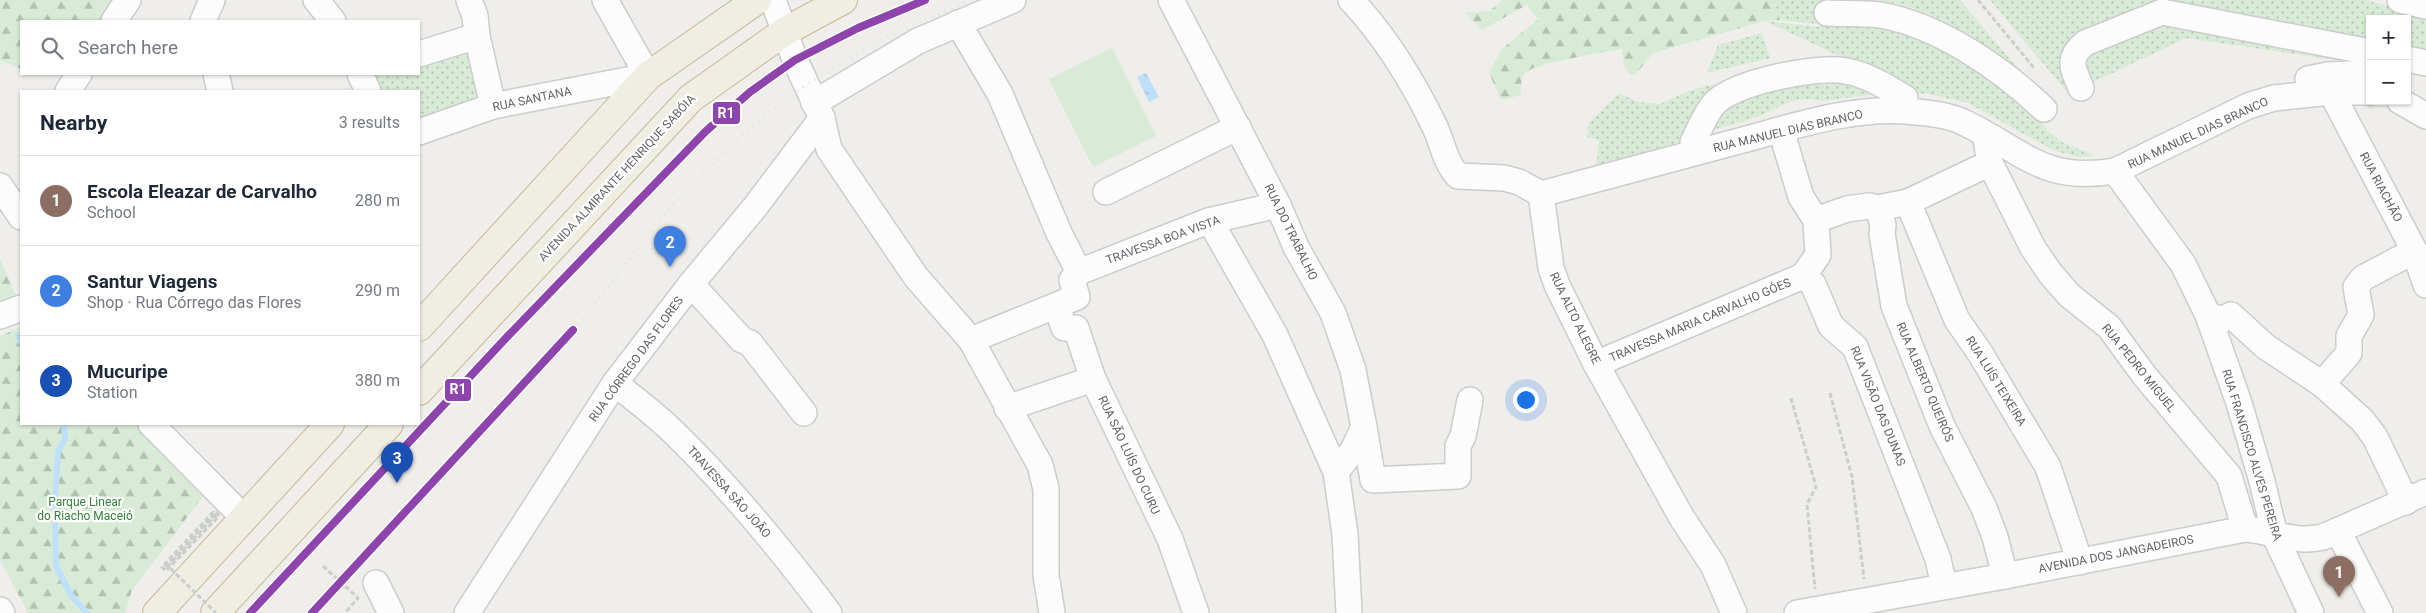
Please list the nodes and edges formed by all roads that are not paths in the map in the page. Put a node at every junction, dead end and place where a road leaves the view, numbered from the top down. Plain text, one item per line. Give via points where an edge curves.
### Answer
1 (128, 0) edge
2 (195, 0) edge
3 (212, 0) edge
4 (316, 0) edge
5 (470, 0) edge
6 (605, 0) edge
7 (757, 0) edge
8 (772, 0) edge
9 (843, 0) edge
10 (1013, 0) edge
11 (1171, 0) edge
12 (1351, 0) edge
13 (2400, 0) edge
14 (2426, 6) edge
15 (1827, 13) dead end
16 (115, 20) edge
17 (202, 20) edge
18 (202, 20) edge
19 (332, 20) edge
20 (958, 23) junction
21 (784, 32) junction
22 (477, 36) junction
23 (2366, 51) edge
24 (420, 54) edge
25 (2411, 60) edge
26 (2426, 63) edge
27 (2366, 73) edge
28 (79, 75) edge
29 (216, 75) edge
30 (360, 75) edge
31 (648, 76) junction
32 (2081, 88) dead end
33 (69, 90) edge
34 (220, 90) edge
35 (368, 90) edge
36 (2331, 92) junction
37 (2366, 92) edge
38 (2411, 92) edge
39 (1905, 98) junction
40 (2426, 101) edge
41 (2407, 105) edge
42 (493, 106) junction
43 (2044, 109) dead end
44 (818, 110) junction
45 (2426, 116) edge
46 (1238, 127) junction
47 (1781, 130) junction
48 (420, 132) edge
49 (1984, 134) junction
50 (1693, 142) junction
51 (1990, 163) junction
52 (1597, 171) dead end
53 (2115, 171) junction
54 (0, 186) edge
55 (1106, 192) dead end
56 (1541, 194) junction
57 (1908, 202) junction
58 (1278, 205) junction
59 (1878, 208) junction
60 (20, 216) edge
61 (1816, 220) junction
62 (1210, 221) junction
63 (2414, 251) junction
64 (1079, 272) junction
65 (1803, 276) junction
66 (691, 284) junction
67 (2426, 285) edge
68 (1067, 302) junction
69 (20, 308) edge
70 (2208, 315) junction
71 (0, 316) edge
72 (420, 326) edge
73 (971, 340) junction
74 (1596, 364) junction
75 (1093, 379) junction
76 (615, 383) junction
77 (2322, 384) junction
78 (420, 390) edge
79 (1470, 400) dead end
80 (1007, 408) junction
81 (804, 413) dead end
82 (152, 425) edge
83 (329, 425) edge
84 (387, 425) edge
85 (1364, 427) junction
86 (1336, 472) junction
87 (2416, 497) edge
88 (244, 518) junction
89 (2245, 529) junction
90 (2338, 531) junction
91 (2275, 536) junction
92 (2080, 562) junction
93 (2005, 576) junction
94 (376, 583) dead end
95 (1944, 586) junction
96 (1807, 611) edge
97 (157, 613) edge
98 (216, 613) edge
99 (391, 613) edge
100 (467, 613) edge
101 (829, 613) edge
102 (1052, 613) edge
103 (1196, 613) edge
104 (1349, 613) edge
105 (1734, 613) edge
106 (2311, 613) edge
107 (2380, 613) edge

1 - 16 street
2 - 17 street
3 - 18 street
4 - 19 street
5 - 22 street
6 - 31 street
7 - 31 highway
8 - 21 street
9 - 21 highway, AVENIDA ALMIRANTE HENRIQUE SABÓIA
10 - 20 street
11 - 46 street, RUA DO TRABALHO
12 - 56 street via 1400,63 1435,126 1449,166 1458,176 1504,178
13 - 14 street
15 - 43 street via 1879,15 1909,22 1938,34 2022,89
20 - 44 street via 918,41
20 - 64 street via 1000,94
21 - 44 street
21 - 78 highway, AVENIDA ALMIRANTE HENRIQUE SABÓIA via 691,98
22 - 24 street
22 - 42 street
23 - 32 street via 2162,12 2085,43 2077,50 2072,66
25 - 26 street
27 - 39 street via 2328,75 2258,90 2087,163 2062,160 2029,146 1970,111
28 - 33 street
29 - 34 street
30 - 35 street
31 - 42 street, RUA SANTANA
31 - 72 highway
36 - 37 street, RUA MANUEL DIAS BRANCO
36 - 53 street, RUA MANUEL DIAS BRANCO via 2274,98 2248,106
36 - 63 street, RUA RIACHÃO
38 - 40 street
39 - 50 street via 1857,100 1778,114
39 - 50 street via 1878,83 1839,70 1782,75 1742,86 1714,104
41 - 45 street
42 - 48 street, RUA SANTANA
44 - 66 street, RUA CÓRREGO DAS FLORES via 755,207
44 - 73 street via 829,149 916,277
46 - 55 street
46 - 58 street, RUA DO TRABALHO
47 - 49 street, RUA MANUEL DIAS BRANCO via 1851,114 1903,111 1943,116 1964,122
47 - 56 street, RUA MANUEL DIAS BRANCO
47 - 61 street via 1801,197
49 - 51 street, RUA PEDRO MIGUEL
49 - 53 street, RUA MANUEL DIAS BRANCO via 2052,170 2073,174
50 - 52 street
51 - 57 street
51 - 89 street, RUA PEDRO MIGUEL via 2033,248 2050,273 2069,295 2109,327 2144,375 2229,476
53 - 70 street, RUA FRANCISCO ALVES PEREIRA via 2183,264
54 - 60 street
56 - 74 street, RUA ALTO ALEGRE via 1553,277
57 - 59 street
57 - 92 street, RUA LUÍS TEIXEIRA via 1957,320 2048,467
58 - 62 street, TRAVESSA BOA VISTA
58 - 85 street, RUA DO TRABALHO via 1296,248 1332,313 1353,370
59 - 61 street via 1847,209
59 - 93 street, RUA ALBERTO QUEIRÓS via 1894,306 1942,426 1984,508
61 - 65 street via 1818,255
62 - 64 street, TRAVESSA BOA VISTA
62 - 86 street via 1275,335
63 - 67 street, RUA RIACHÃO
63 - 77 street via 2363,278 2356,286 2361,314 2349,336 2349,353
64 - 68 street, RUA SÃO LUÍS DO CURU via 1072,280
65 - 74 street, TRAVESSA MARIA CARVALHO GÓES
65 - 95 street, RUA VISÃO DAS DUNAS via 1813,284 1831,326 1855,346 1938,559
66 - 76 street, RUA CÓRREGO DAS FLORES
66 - 81 street via 742,340 750,343
68 - 73 street
68 - 75 street, RUA SÃO LUÍS DO CURU via 1064,328 1076,328
69 - 71 street
70 - 77 street via 2221,320 2231,315 2266,347
70 - 91 street, RUA FRANCISCO ALVES PEREIRA via 2239,403
73 - 80 street
74 - 105 street, RUA ALTO ALEGRE via 1682,518 1713,565
75 - 80 street
75 - 103 street, RUA SÃO LUÍS DO CURU via 1170,539
76 - 100 street, RUA CÓRREGO DAS FLORES
76 - 101 street, TRAVESSA SÃO JOÃO via 667,426 702,461 782,552
77 - 87 street via 2362,420
79 - 85 street, RUA DO TRABALHO via 1458,446 1458,476 1373,480
80 - 102 street via 1040,465 1046,489 1046,575
82 - 88 street
83 - 88 highway
84 - 98 highway
85 - 86 street via 1353,450
86 - 104 street via 1345,534
87 - 90 street, AVENIDA DOS JANGADEIROS
88 - 97 highway
89 - 91 street, AVENIDA DOS JANGADEIROS via 2261,530
89 - 92 street, AVENIDA DOS JANGADEIROS
90 - 91 street, AVENIDA DOS JANGADEIROS via 2309,540
90 - 107 street
91 - 106 street, RUA FRANCISCO ALVES PEREIRA
92 - 93 street, AVENIDA DOS JANGADEIROS
93 - 95 street, AVENIDA DOS JANGADEIROS
94 - 99 street
95 - 96 street, AVENIDA DOS JANGADEIROS

